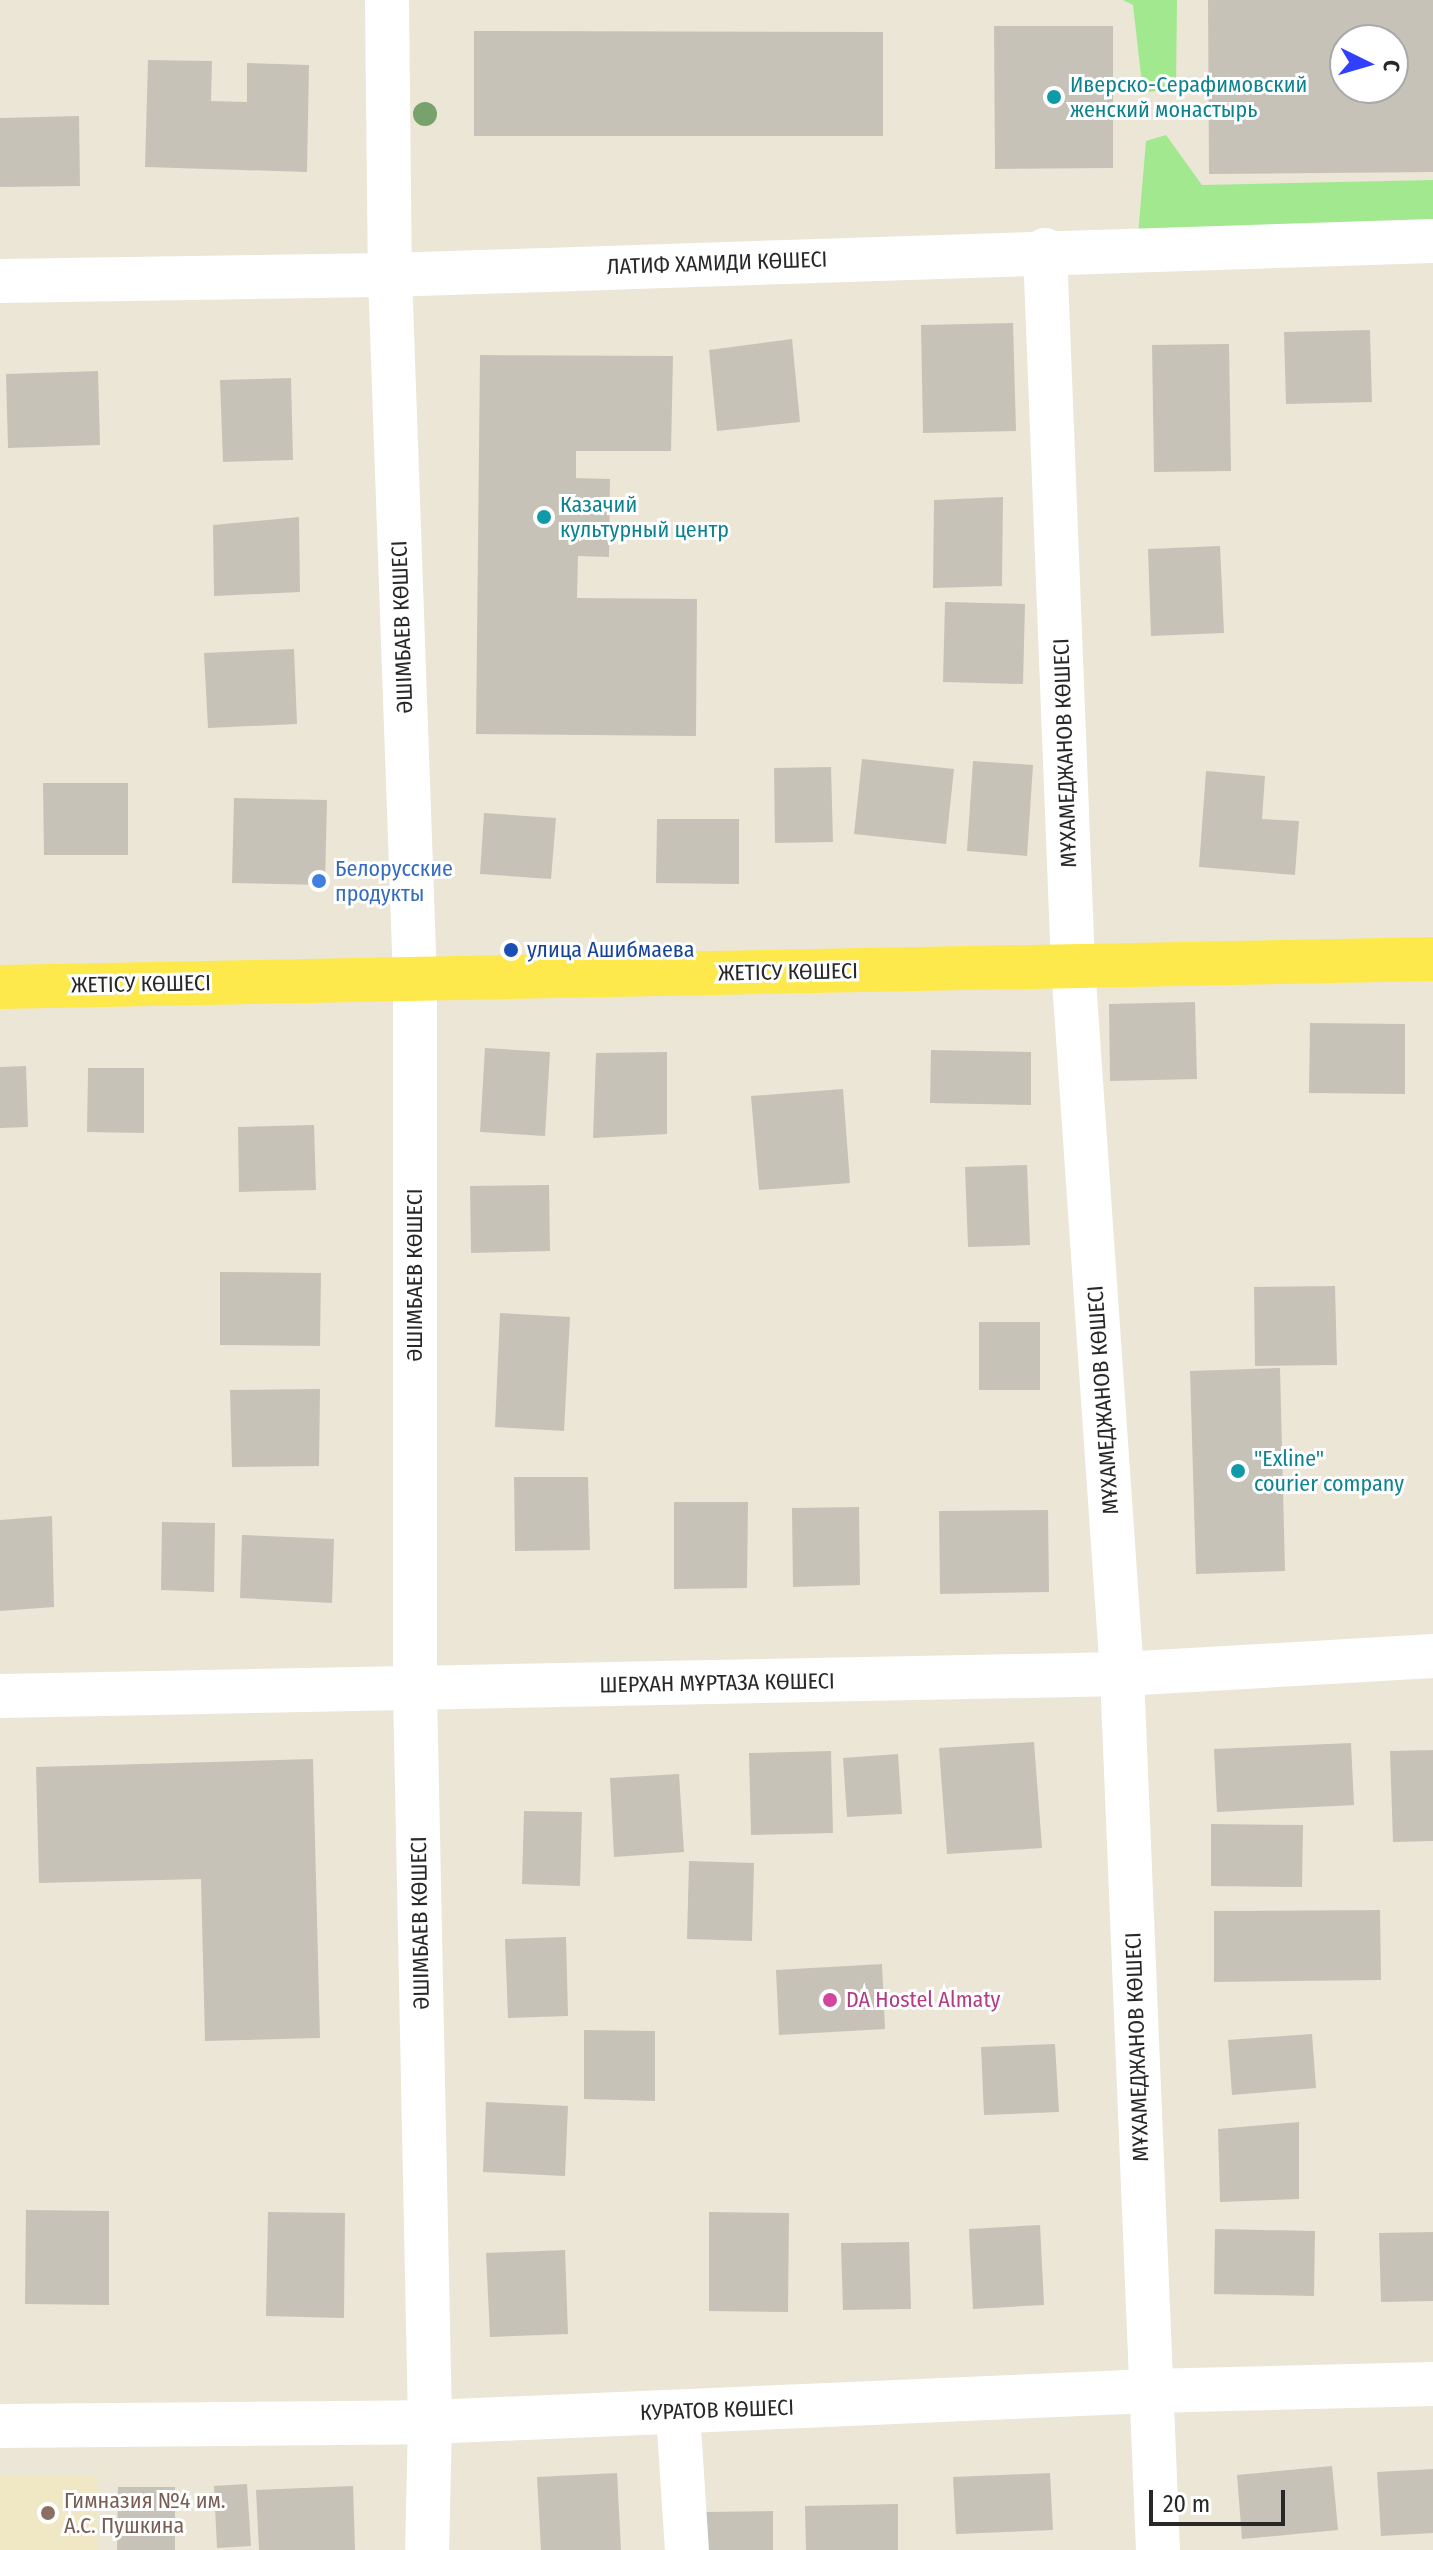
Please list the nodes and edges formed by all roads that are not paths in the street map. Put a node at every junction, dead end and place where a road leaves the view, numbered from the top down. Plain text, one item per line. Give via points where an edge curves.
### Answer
1 (387, 0) edge
2 (1433, 241) edge
3 (1045, 250) junction
4 (390, 275) junction
5 (0, 281) edge
6 (1433, 959) edge
7 (1073, 966) junction
8 (415, 979) junction
9 (0, 987) edge
10 (1433, 1656) edge
11 (1122, 1674) junction
12 (415, 1689) junction
13 (0, 1696) edge
14 (1433, 2384) edge
15 (1151, 2391) junction
16 (678, 2412) junction
17 (430, 2422) junction
18 (0, 2426) edge
19 (427, 2550) edge
20 (687, 2550) edge
21 (1158, 2550) edge

1 - 4 street, ӘШІМБАЕВ КӨШЕСІ
2 - 3 street, ЛАТИФ ХАМИДИ КӨШЕСІ
3 - 4 street, ЛАТИФ ХАМИДИ КӨШЕСІ
3 - 7 street, МҰХАМЕДЖАНОВ КӨШЕСІ
4 - 5 street, ЛАТИФ ХАМИДИ КӨШЕСІ
4 - 8 street, ӘШІМБАЕВ КӨШЕСІ
6 - 7 main road, ЖЕТІСУ КӨШЕСІ
7 - 8 main road, ЖЕТІСУ КӨШЕСІ
7 - 11 street, МҰХАМЕДЖАНОВ КӨШЕСІ
8 - 9 main road, ЖЕТІСУ КӨШЕСІ
8 - 12 street, ӘШІМБАЕВ КӨШЕСІ
10 - 11 street, ШЕРХАН МҰРТАЗА КӨШЕСІ
11 - 12 street, ШЕРХАН МҰРТАЗА КӨШЕСІ
11 - 15 street, МҰХАМЕДЖАНОВ КӨШЕСІ
12 - 13 street, ШЕРХАН МҰРТАЗА КӨШЕСІ
12 - 17 street, ӘШІМБАЕВ КӨШЕСІ
14 - 15 street, КУРАТОВ КӨШЕСІ
15 - 16 street, КУРАТОВ КӨШЕСІ
15 - 21 street, МҰХАМЕДЖАНОВ КӨШЕСІ
16 - 17 street, КУРАТОВ КӨШЕСІ
16 - 20 street
17 - 18 street, КУРАТОВ КӨШЕСІ
17 - 19 street, ӘШІМБАЕВ КӨШЕСІ

